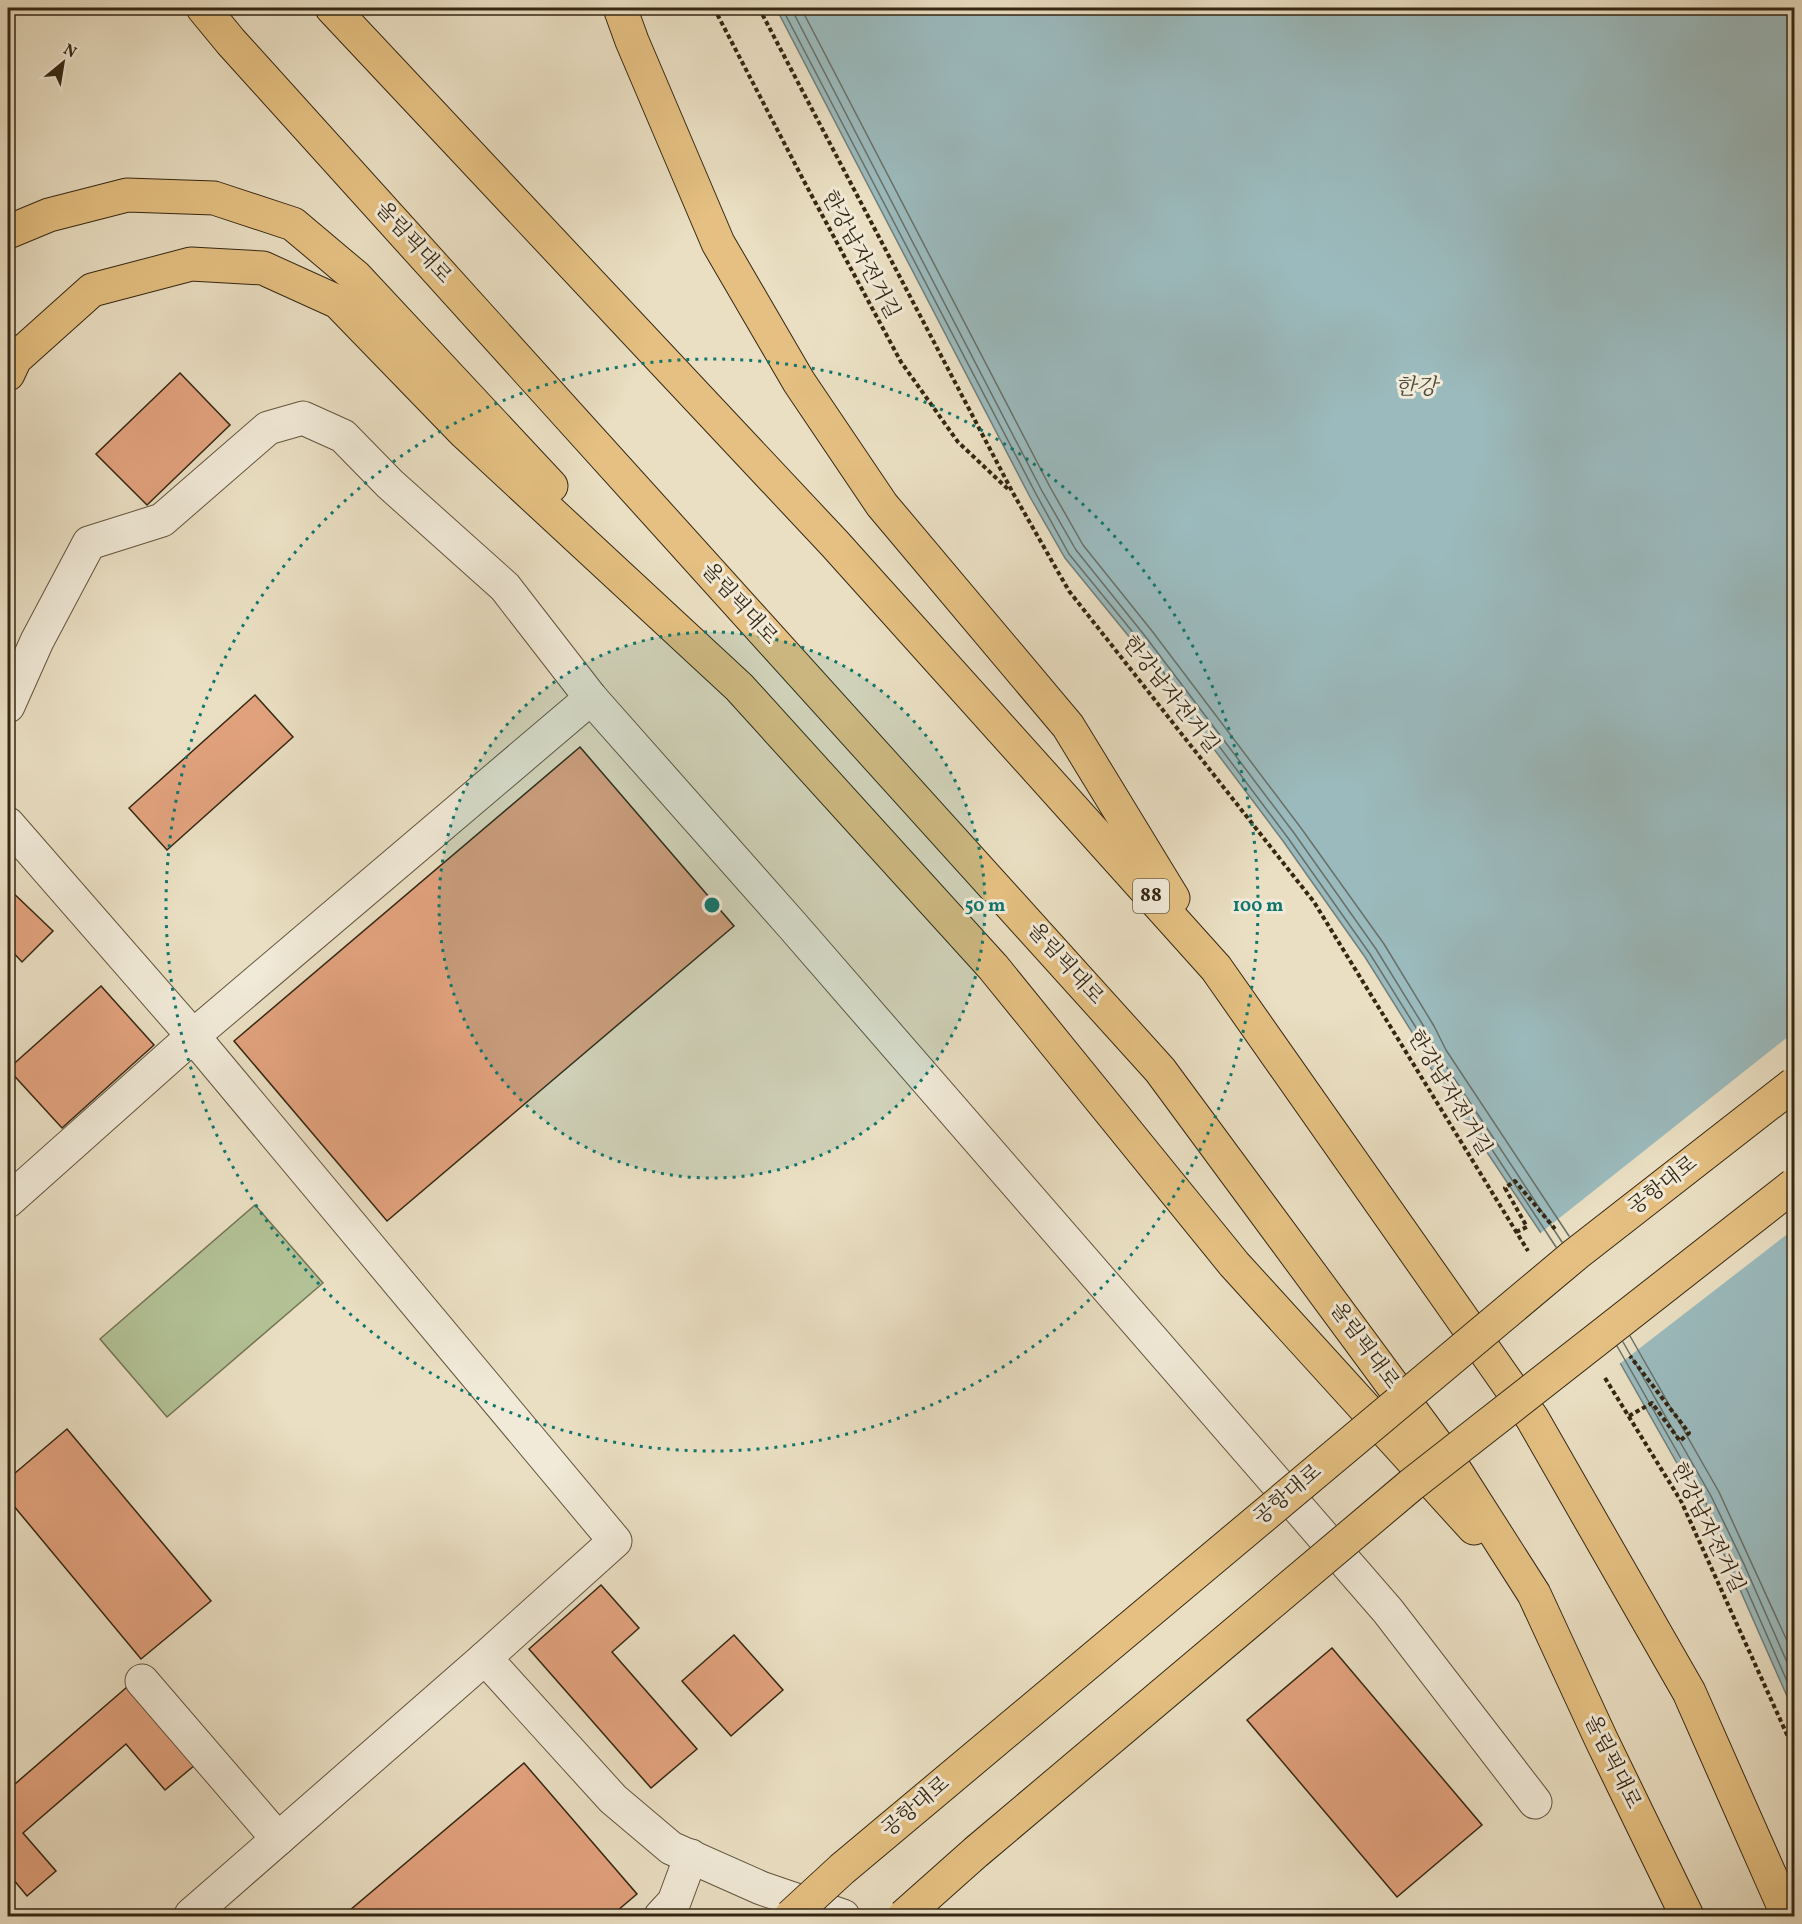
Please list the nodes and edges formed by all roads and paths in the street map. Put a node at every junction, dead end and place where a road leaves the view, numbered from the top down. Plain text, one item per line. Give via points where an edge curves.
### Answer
1 (203, 8) edge
2 (332, 8) edge
3 (620, 8) edge
4 (714, 8) edge
5 (759, 8) edge
6 (8, 232) edge
7 (8, 374) edge
8 (1012, 494) junction
9 (739, 687) junction
10 (591, 698) junction
11 (8, 706) edge
12 (8, 824) edge
13 (1216, 968) junction
14 (193, 1036) junction
15 (1794, 1084) edge
16 (1794, 1185) edge
17 (8, 1201) edge
18 (1516, 1232) junction
19 (1576, 1254) junction
20 (1534, 1260) dead end
21 (1611, 1330) junction
22 (1604, 1376) dead end
23 (1629, 1416) junction
24 (1534, 1594) junction
25 (485, 1658) junction
26 (142, 1682) dead end
27 (1794, 1750) edge
28 (1535, 1802) dead end
29 (278, 1839) junction
30 (691, 1856) junction
31 (191, 1916) edge
32 (661, 1917) edge
33 (791, 1917) edge
34 (843, 1917) edge
35 (904, 1917) edge
36 (1688, 1917) edge
37 (1788, 1917) edge

1 - 24 main road, 올림픽대로 via 1160,1070 1453,1467
2 - 13 main road, 88 via 835,544
3 - 13 main road via 718,243 799,382 882,506 1068,726
4 - 8 path, 한강남자전거길 via 901,362 958,442
5 - 8 path, 한강남자전거길
6 - 9 main road via 49,215 126,195 214,198 293,224 356,277
7 - 9 main road via 15,359 92,290 191,264 262,268 338,302 465,433
8 - 18 path, 한강남자전거길 via 1069,591 1314,902
9 - 24 main road via 993,967 1234,1264
10 - 11 lane via 505,587 390,484 343,436 303,418 268,428 162,520 89,543
10 - 14 lane
10 - 28 lane via 1388,1611
12 - 14 lane
13 - 37 main road, 88 via 1532,1418 1689,1692
14 - 17 lane
14 - 25 lane via 615,1541
15 - 19 main road, 공항대로, bridge
16 - 21 main road, bridge
18 - 19 path via 1527,1227 1504,1188 1515,1181
18 - 20 path, 한강남자전거길
19 - 33 main road, 공항대로, bridge via 860,1854
21 - 23 path via 1689,1433 1680,1441 1652,1403
21 - 35 main road, bridge via 1411,1485 975,1852
22 - 23 path, 한강남자전거길
23 - 27 path, 한강남자전거길 via 1681,1501
24 - 36 main road, 올림픽대로
25 - 29 lane
25 - 30 lane via 613,1799 670,1848
26 - 29 lane
29 - 31 lane
30 - 32 lane via 674,1902
30 - 34 lane via 761,1888

